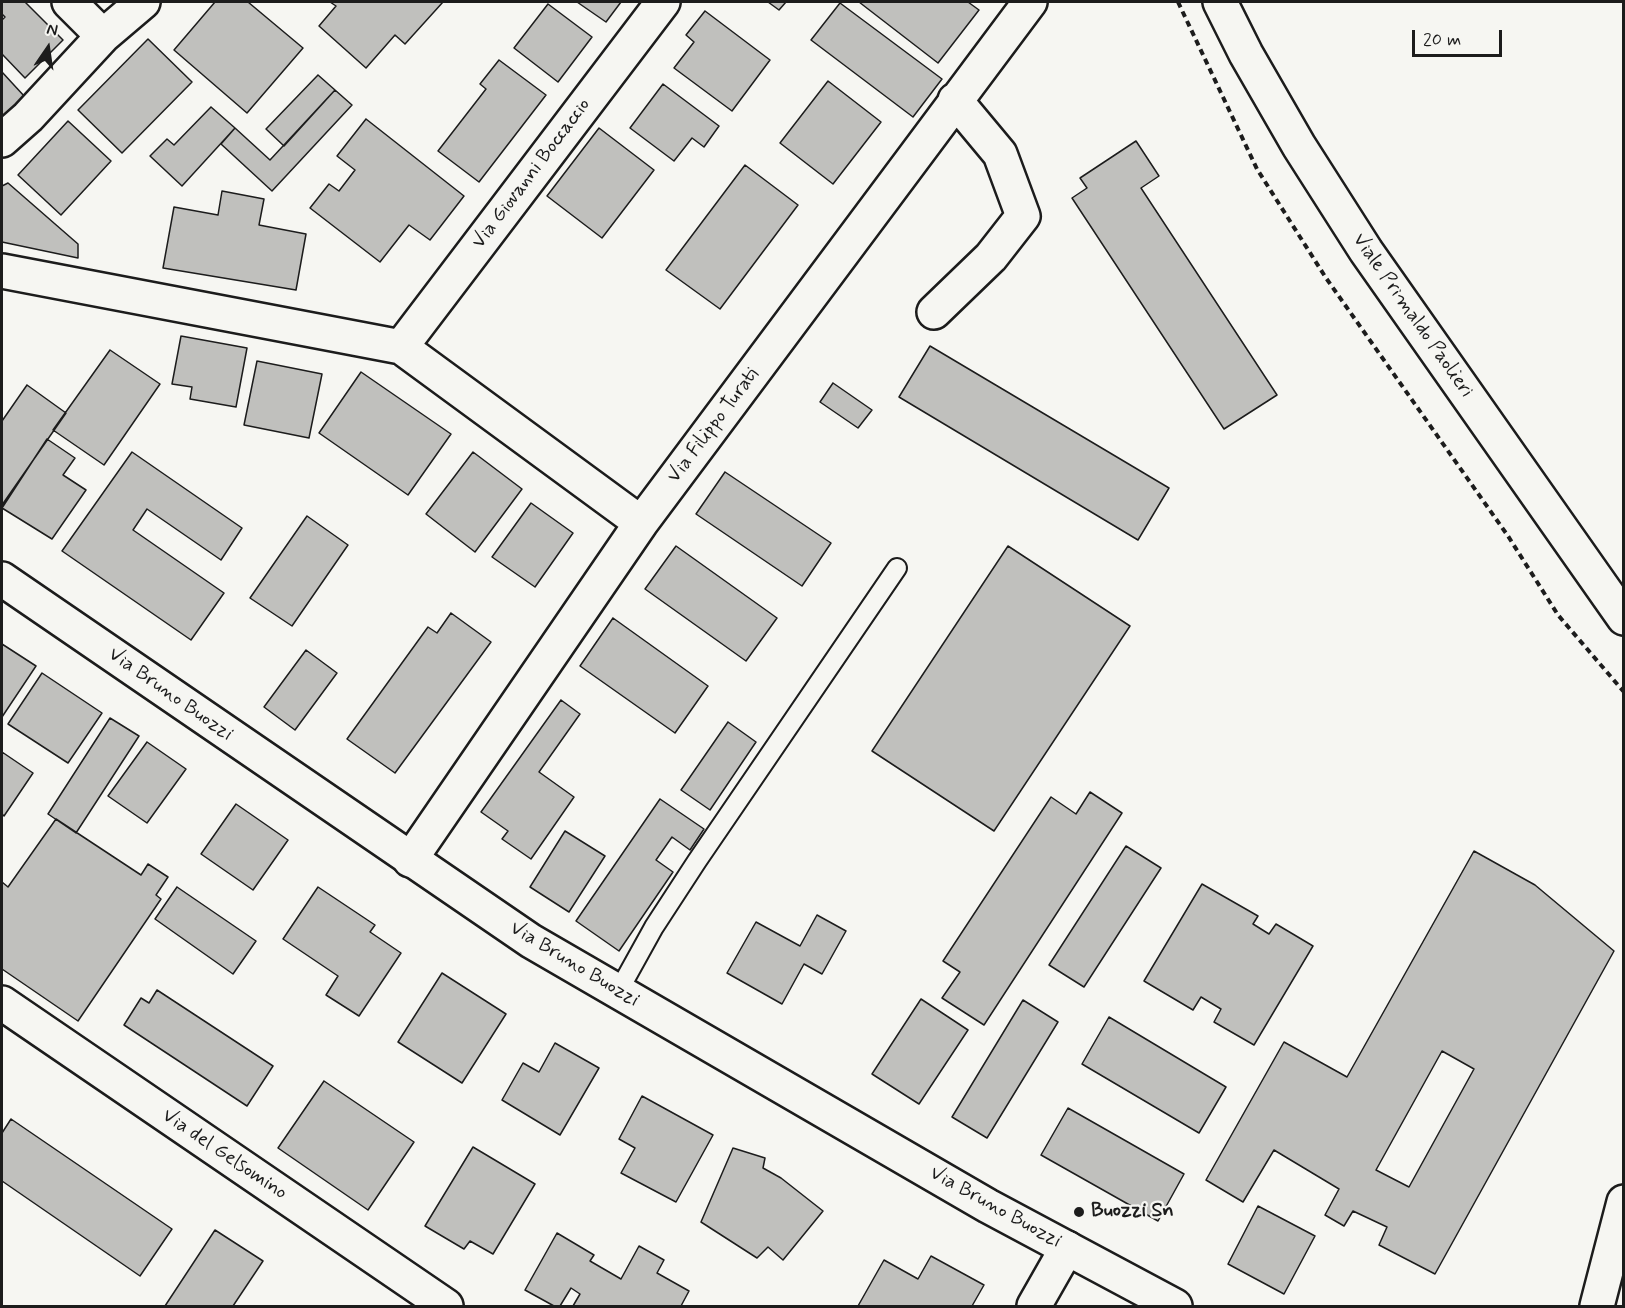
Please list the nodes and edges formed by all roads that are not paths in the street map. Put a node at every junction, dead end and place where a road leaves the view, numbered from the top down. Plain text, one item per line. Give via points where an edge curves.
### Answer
1 (69, 2) edge
2 (143, 2) edge
3 (663, 2) edge
4 (1030, 2) edge
5 (1220, 2) edge
6 (103, 36) junction
7 (955, 100) junction
8 (2, 140) edge
9 (2, 271) edge
10 (934, 312) dead end
11 (401, 347) junction
12 (641, 524) junction
13 (897, 568) dead end
14 (2, 581) edge
15 (1623, 618) edge
16 (410, 860) junction
17 (618, 992) junction
18 (2, 1003) edge
19 (1623, 1202) edge
20 (1067, 1248) junction
21 (446, 1306) edge
22 (1034, 1306) edge
23 (1175, 1306) edge
24 (1598, 1306) edge

1 - 6 main road
2 - 6 main road
3 - 11 main road, Via Giovanni Boccaccio
4 - 7 main road, Via Filippo Turati
5 - 15 main road, Viale Primaldo Paolieri via 1299,146 1366,251
6 - 8 main road
7 - 10 main road via 1000,154 1023,216 991,257
7 - 12 main road, Via Filippo Turati
9 - 11 main road
11 - 12 main road
12 - 16 main road, Via Filippo Turati
13 - 17 lane via 697,861
14 - 16 main road, Via Bruno Buozzi
16 - 17 main road, Via Bruno Buozzi via 531,941
17 - 20 main road, Via Bruno Buozzi
18 - 21 main road, Via del Gelsomino
19 - 24 main road
20 - 22 main road
20 - 23 main road, Via Bruno Buozzi

